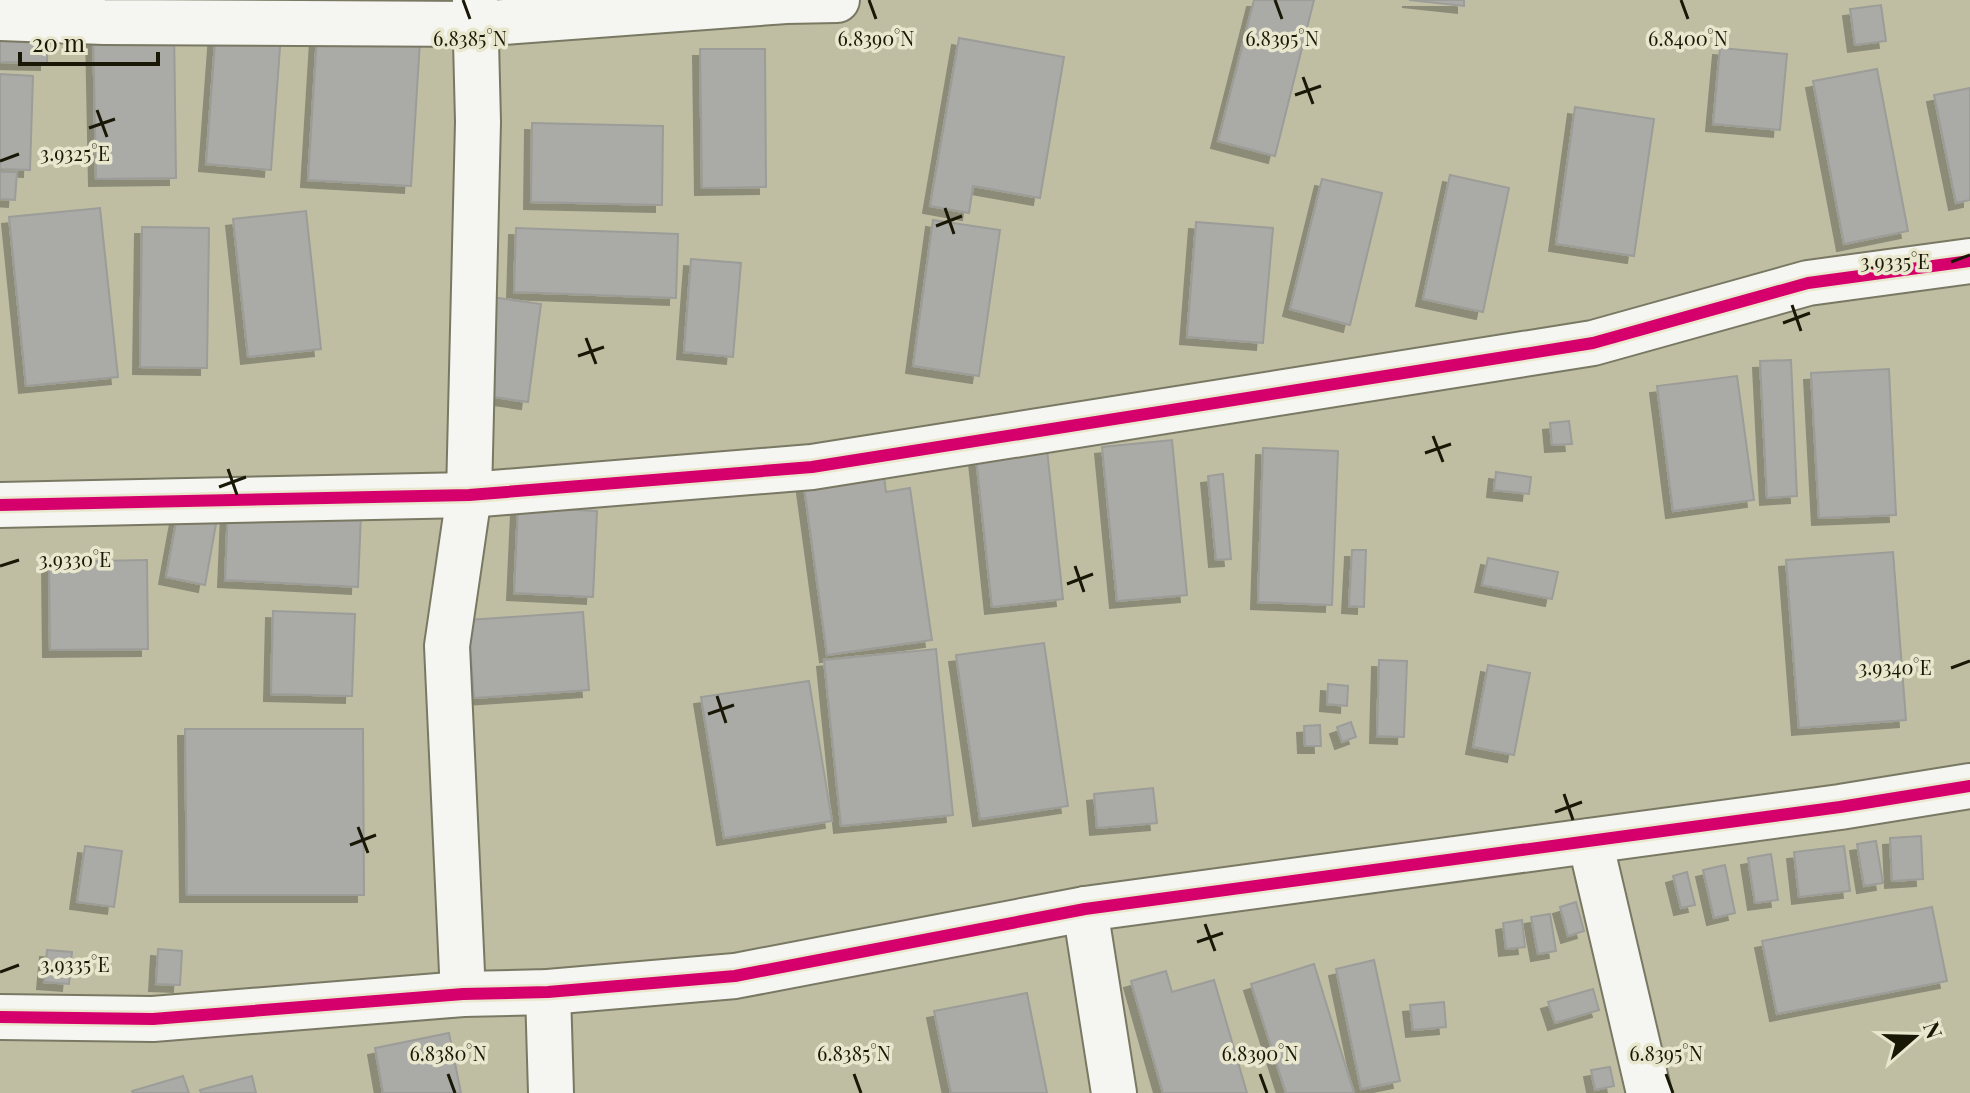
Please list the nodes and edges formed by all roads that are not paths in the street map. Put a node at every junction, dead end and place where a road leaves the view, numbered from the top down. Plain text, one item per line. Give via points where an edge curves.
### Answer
1 (837, 0) edge
2 (476, 12) edge
3 (0, 18) edge
4 (1970, 261) edge
5 (469, 495) junction
6 (0, 505) edge
7 (1970, 786) edge
8 (1590, 841) junction
9 (1085, 909) junction
10 (548, 992) junction
11 (463, 994) junction
12 (0, 1017) edge
13 (551, 1093) edge
14 (1114, 1093) edge
15 (1649, 1093) edge

1 - 2 street
2 - 3 street via 104,22
2 - 5 street
4 - 5 street via 1808,283 1593,343 844,462
5 - 6 street
5 - 11 street via 447,646
7 - 8 street
8 - 9 street
8 - 15 street
9 - 10 street via 735,976
9 - 14 street
10 - 11 street
10 - 13 street
11 - 12 street via 153,1019

